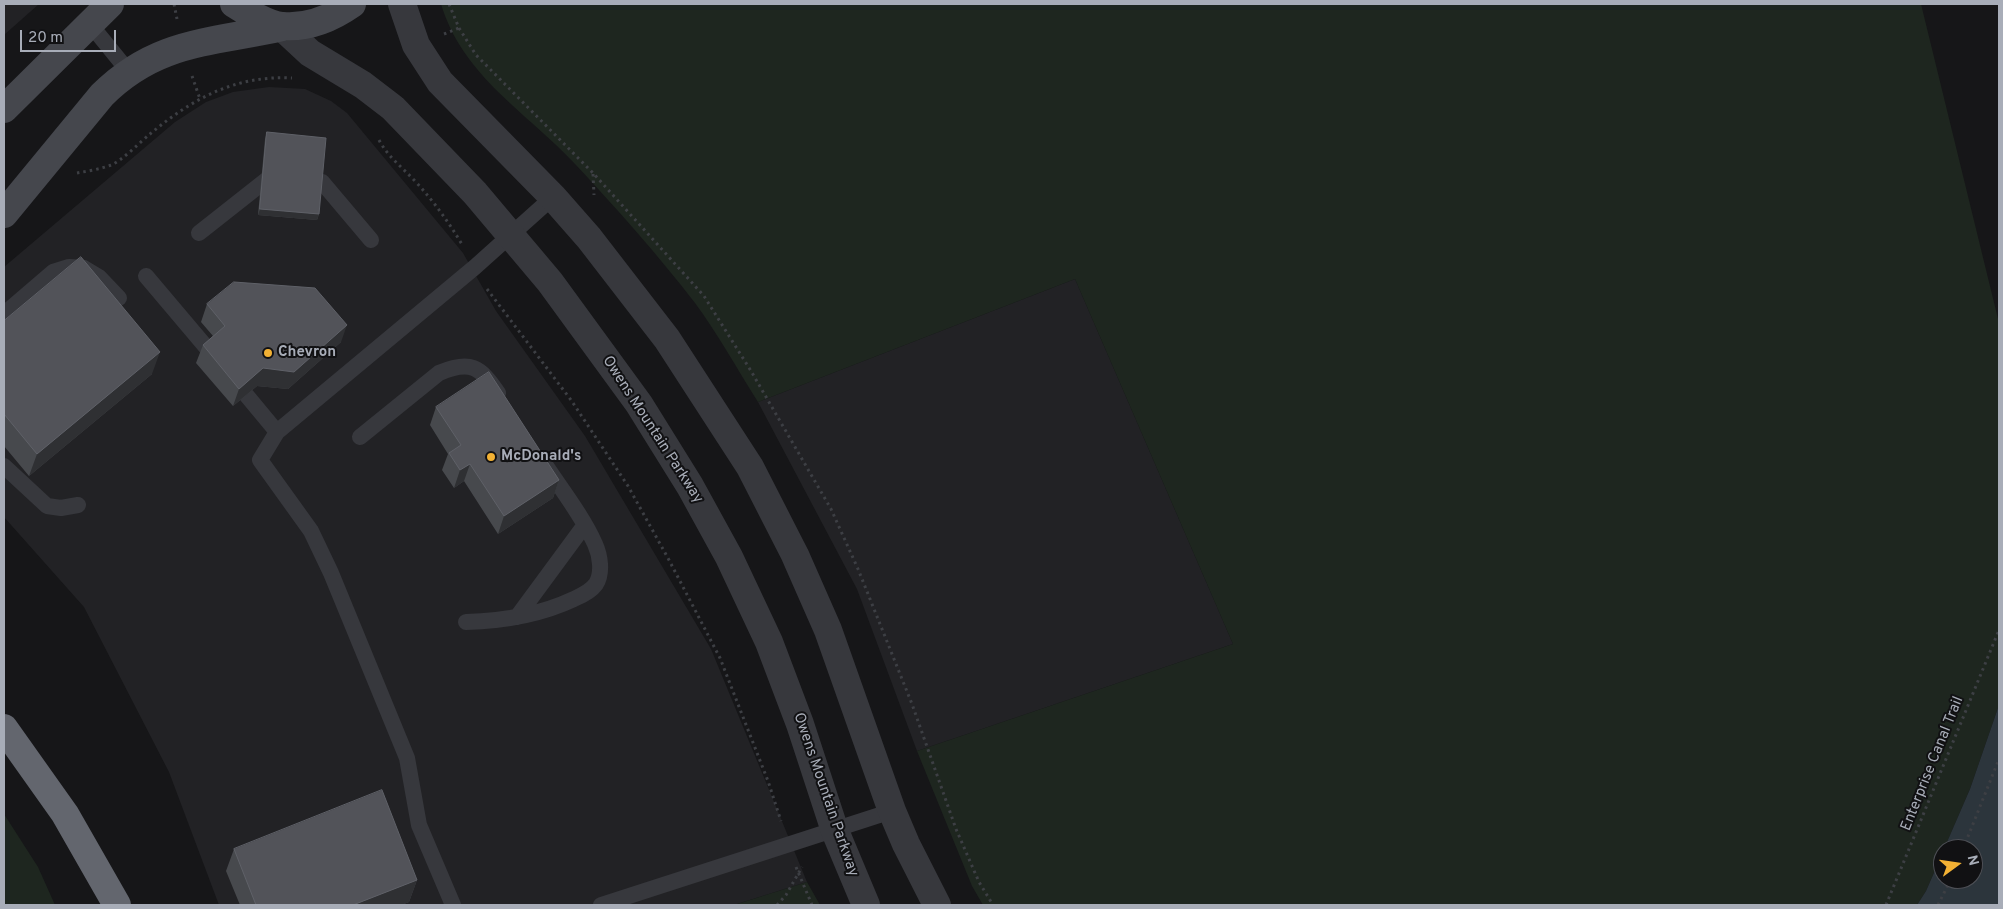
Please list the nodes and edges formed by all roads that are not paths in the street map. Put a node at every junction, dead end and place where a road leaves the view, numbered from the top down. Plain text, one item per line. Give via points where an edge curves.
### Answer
1 (110, 4) edge
2 (234, 4) edge
3 (352, 4) edge
4 (402, 4) edge
5 (90, 24) junction
6 (282, 26) junction
7 (129, 72) junction
8 (4, 109) edge
9 (553, 197) junction
10 (4, 214) edge
11 (199, 234) dead end
12 (512, 235) junction
13 (370, 240) dead end
14 (146, 276) dead end
15 (119, 298) dead end
16 (4, 314) edge
17 (508, 408) edge
18 (277, 432) junction
19 (360, 437) dead end
20 (540, 456) edge
21 (4, 466) edge
22 (78, 505) dead end
23 (584, 526) junction
24 (517, 616) junction
25 (466, 622) dead end
26 (4, 728) edge
27 (892, 811) junction
28 (825, 834) junction
29 (117, 905) edge
30 (453, 905) edge
31 (601, 905) edge
32 (866, 905) edge
33 (937, 905) edge

1 - 5 main road
2 - 6 main road
3 - 6 main road via 307,25
4 - 9 street via 416,45 440,82
5 - 7 lane
5 - 8 main road
6 - 7 main road via 184,46
6 - 12 street, Owens Mountain Parkway via 310,53 363,85 393,108
7 - 10 main road via 102,95
9 - 12 lane
9 - 27 street via 667,339 750,467 795,555 828,630
11 - 13 lane via 270,177 322,182
12 - 18 lane
12 - 28 street, Owens Mountain Parkway via 586,329 639,404 720,541 769,642 800,724
14 - 18 lane
15 - 16 lane via 99,277 84,268 69,267 53,272
17 - 19 lane via 487,376 475,368 454,367 439,373
18 - 30 lane via 260,460 310,531 331,573 407,758 419,825
20 - 23 lane
21 - 22 lane via 47,506
23 - 24 lane
23 - 24 lane via 595,544 600,561 600,576 595,586 554,608
24 - 25 lane
26 - 29 highway via 65,814
27 - 28 lane
27 - 33 street
28 - 31 lane
28 - 32 street, Owens Mountain Parkway

